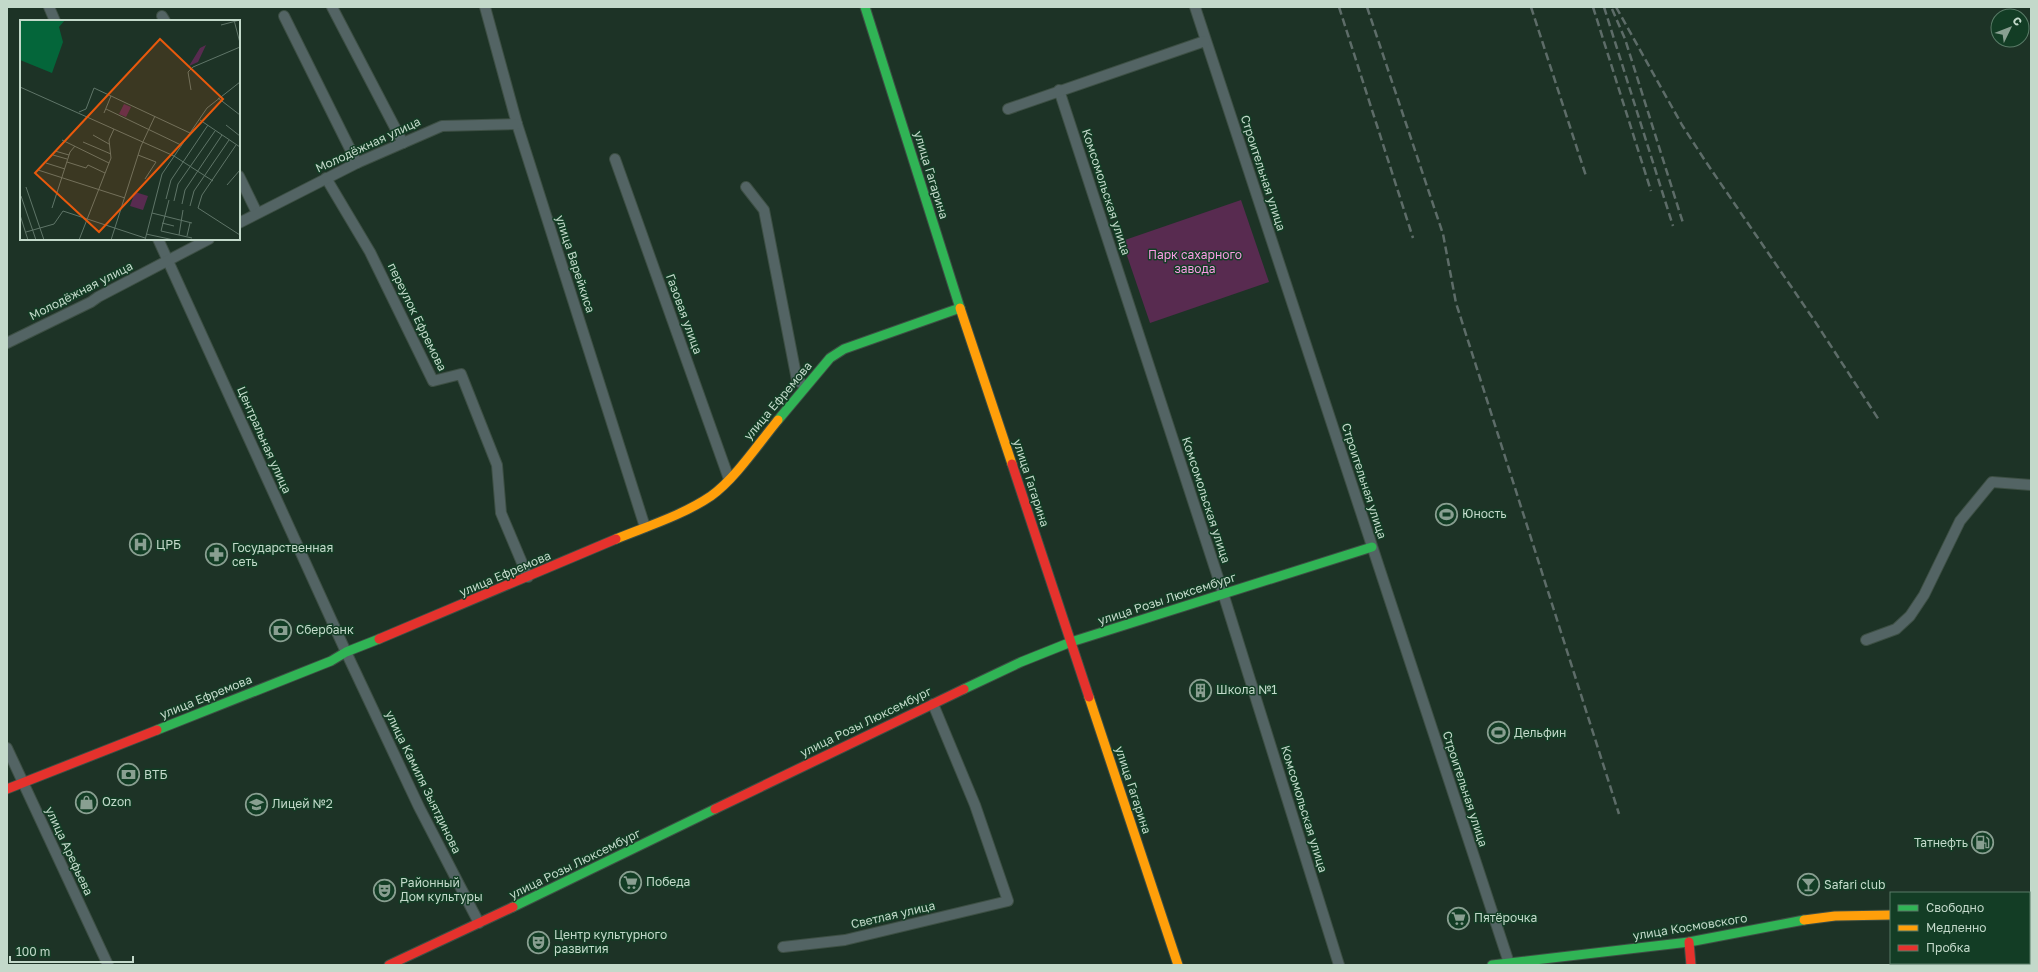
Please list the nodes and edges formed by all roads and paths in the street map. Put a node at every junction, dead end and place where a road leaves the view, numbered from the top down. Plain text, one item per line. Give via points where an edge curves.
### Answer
1 (49, 7) edge
2 (332, 7) edge
3 (485, 7) edge
4 (865, 7) edge
5 (1195, 7) edge
6 (284, 16) dead end
7 (55, 20) edge
8 (1205, 41) junction
9 (1059, 90) junction
10 (1008, 109) dead end
11 (517, 124) junction
12 (403, 143) junction
13 (615, 159) dead end
14 (357, 163) junction
15 (240, 178) edge
16 (326, 178) junction
17 (746, 187) dead end
18 (257, 213) junction
19 (240, 222) edge
20 (158, 240) edge
21 (207, 240) edge
22 (169, 261) junction
23 (960, 308) junction
24 (7, 343) edge
25 (805, 386) junction
26 (729, 479) junction
27 (2031, 484) edge
28 (645, 527) junction
29 (1372, 547) junction
30 (528, 577) junction
31 (1223, 593) junction
32 (1866, 640) dead end
33 (1071, 642) junction
34 (346, 652) junction
35 (933, 704) junction
36 (7, 748) edge
37 (23, 783) junction
38 (7, 789) edge
39 (1890, 915) edge
40 (479, 923) junction
41 (1689, 942) junction
42 (783, 947) dead end
43 (1508, 963) junction
44 (108, 965) edge
45 (389, 965) edge
46 (1178, 965) edge
47 (1339, 965) edge
48 (1492, 965) edge
49 (1691, 965) edge

1 - 7 street
2 - 12 street
3 - 11 street, улица Варейкиса
4 - 23 street, улица Гагарина
5 - 8 street, Строительная улица
6 - 14 street
8 - 9 street
8 - 29 street, Строительная улица
9 - 10 street
9 - 31 street, Комсомольская улица
11 - 12 street, Молодёжная улица via 442,126
11 - 28 street, улица Варейкиса
12 - 14 street, Молодёжная улица
13 - 26 street, Газовая улица
14 - 16 street, Молодёжная улица
15 - 18 street
16 - 18 street, Молодёжная улица
16 - 30 street, переулок Ефремова via 370,252 433,381 461,374 497,465 501,513
17 - 25 street via 764,210 797,380
18 - 19 street, Молодёжная улица
20 - 22 street, Центральная улица
21 - 22 street, Молодёжная улица
22 - 24 street, Молодёжная улица
22 - 34 street, Центральная улица
23 - 25 street, улица Ефремова via 844,349 830,358
23 - 33 street, улица Гагарина
25 - 26 street, улица Ефремова
26 - 28 street, улица Ефремова via 712,495 692,507
27 - 32 street via 1992,482 1960,522 1924,595 1910,616 1896,629
28 - 30 street, улица Ефремова
29 - 31 street, улица Розы Люксембург
29 - 43 street, Строительная улица
30 - 34 street, улица Ефремова
31 - 33 street, улица Розы Люксембург
31 - 47 street, Комсомольская улица
33 - 35 street, улица Розы Люксембург via 1021,662
33 - 46 street, улица Гагарина
34 - 37 street, улица Ефремова via 331,661
34 - 40 street, улица Камиля Зыятдинова via 419,807
35 - 40 street, улица Розы Люксембург
35 - 42 street, Светлая улица via 976,805 1008,902 845,940
36 - 37 street, улица Арефьева
37 - 38 street, улица Ефремова
37 - 44 street, улица Арефьева
39 - 41 street, улица Космовского via 1810,919
40 - 45 street, улица Розы Люксембург
41 - 43 street, улица Космовского
41 - 49 street
43 - 48 street, улица Космовского

